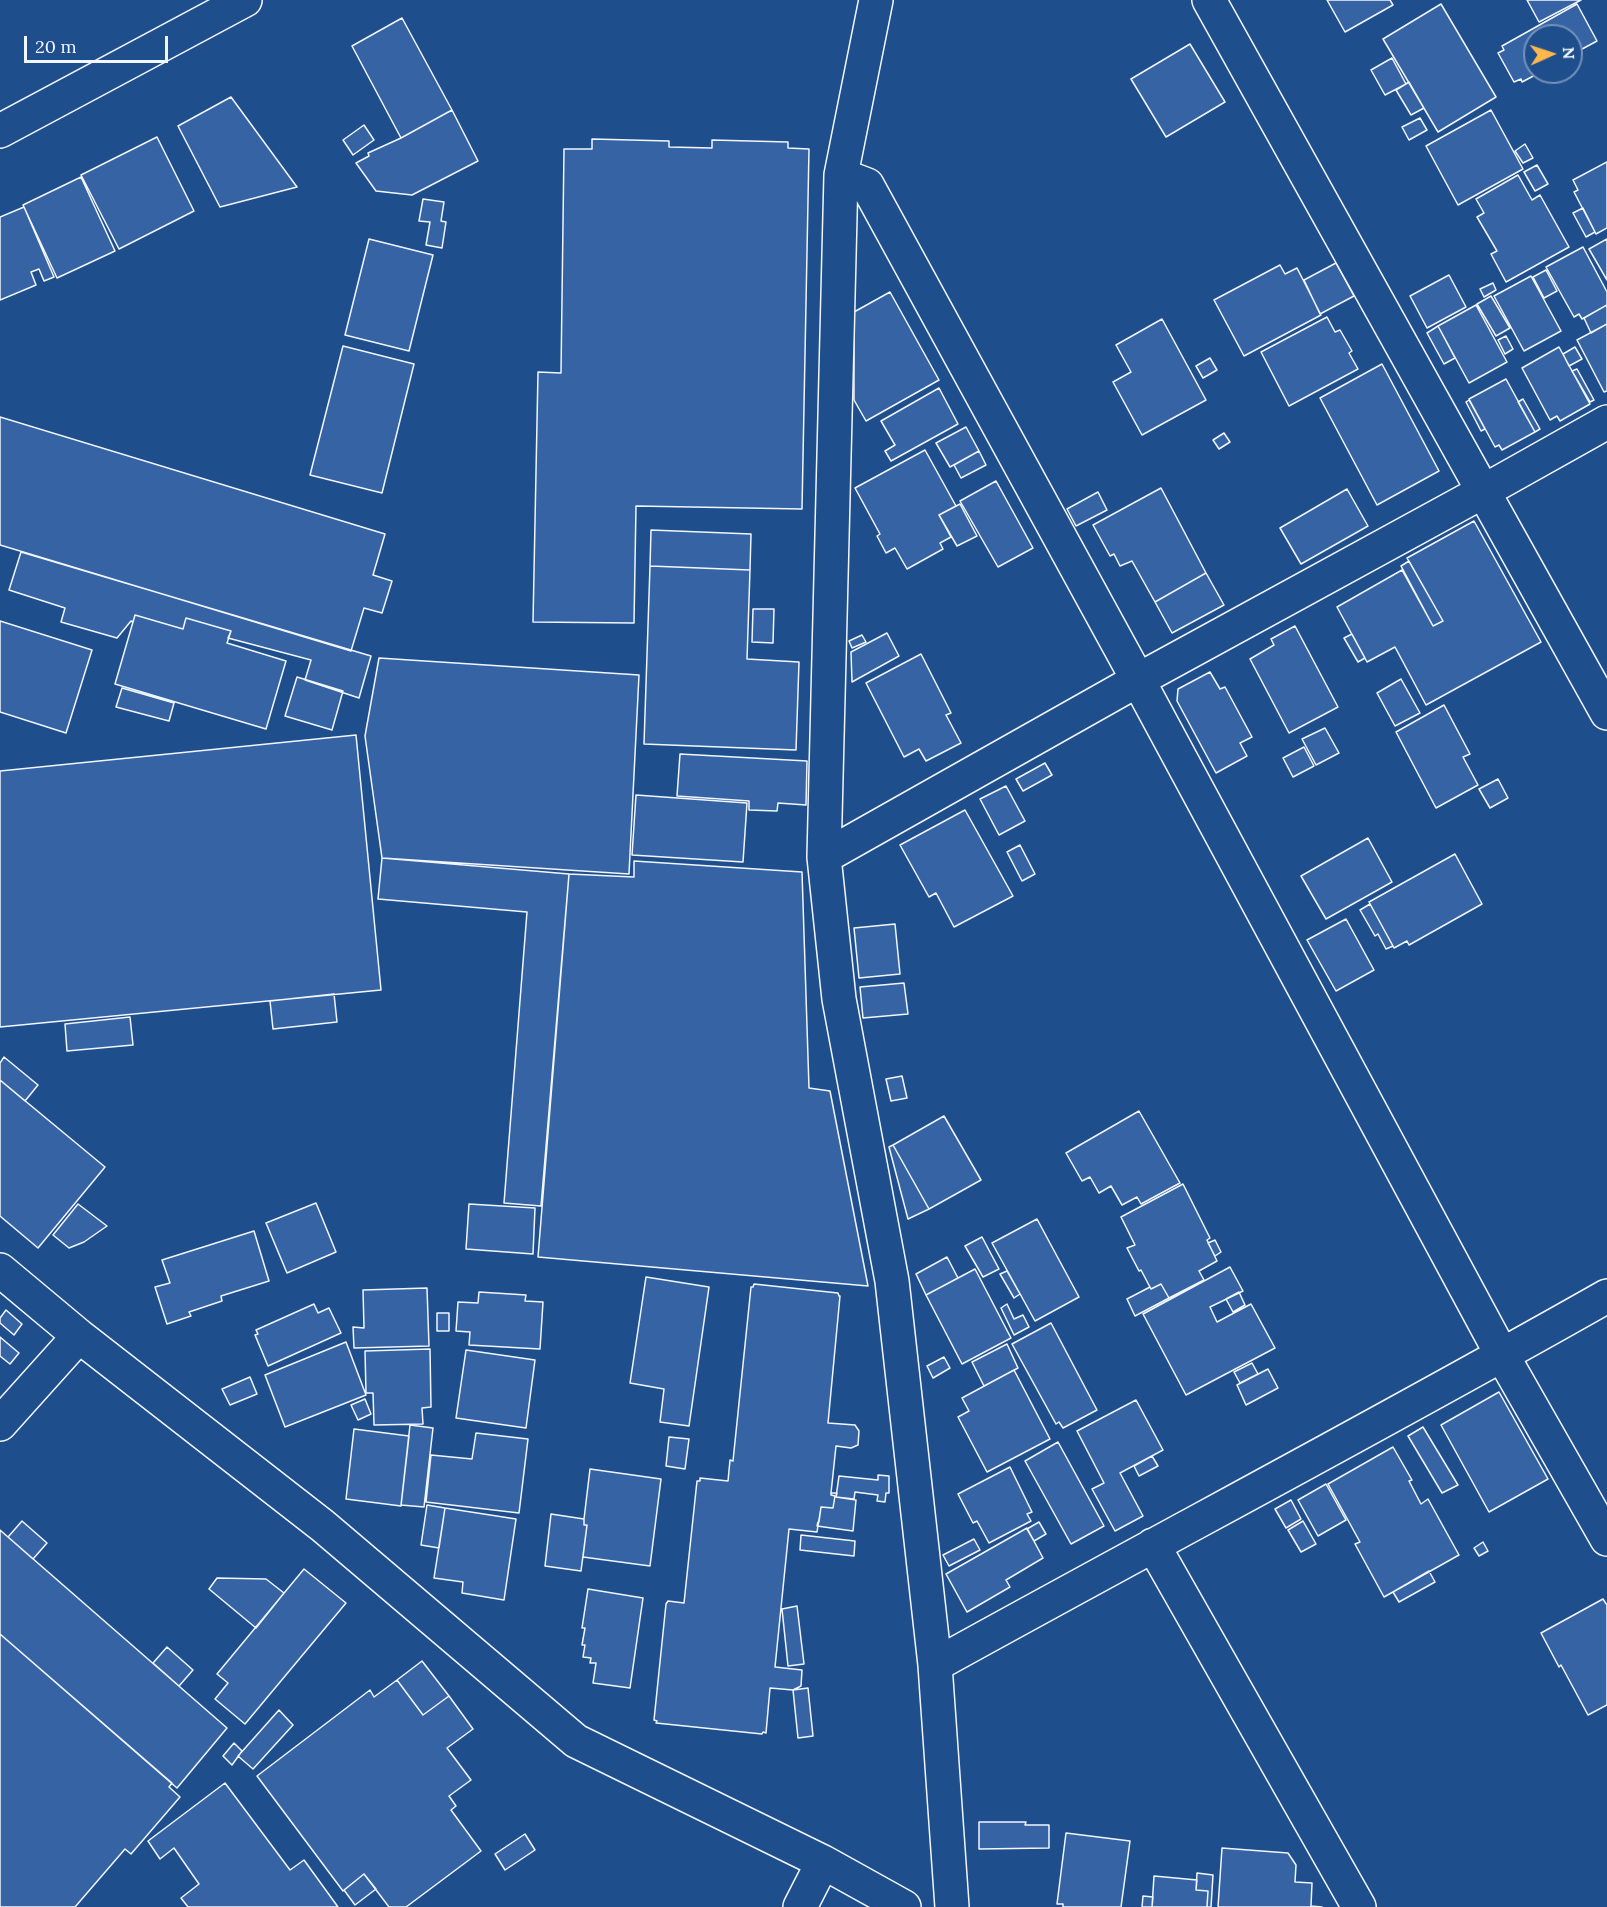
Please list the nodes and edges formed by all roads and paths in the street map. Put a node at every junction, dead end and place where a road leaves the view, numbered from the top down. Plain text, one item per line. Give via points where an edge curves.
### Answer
1 (245, 0) edge
2 (876, 0) edge
3 (1209, 0) edge
4 (0, 131) edge
5 (841, 176) junction
6 (1607, 422) edge
7 (1484, 491) junction
8 (1138, 681) junction
9 (1607, 713) edge
10 (824, 857) junction
11 (0, 1270) edge
12 (1607, 1296) edge
13 (79, 1336) junction
14 (1502, 1355) junction
15 (0, 1424) edge
16 (1607, 1539) edge
17 (1153, 1545) junction
18 (935, 1665) junction
19 (823, 1862) junction
20 (800, 1907) edge
21 (904, 1907) edge
22 (952, 1907) edge
23 (1359, 1907) edge

1 - 4 street
2 - 5 street
3 - 7 street
5 - 8 street via 867,185
5 - 10 street
6 - 7 street
7 - 8 street
7 - 9 street
8 - 10 street
8 - 14 street
10 - 18 street via 839,999 892,1281
11 - 13 street
12 - 14 street
13 - 15 street
13 - 19 street via 323,1526 576,1741
14 - 16 street
14 - 17 street
17 - 18 street
17 - 23 street
18 - 22 street
19 - 20 street
19 - 21 street

